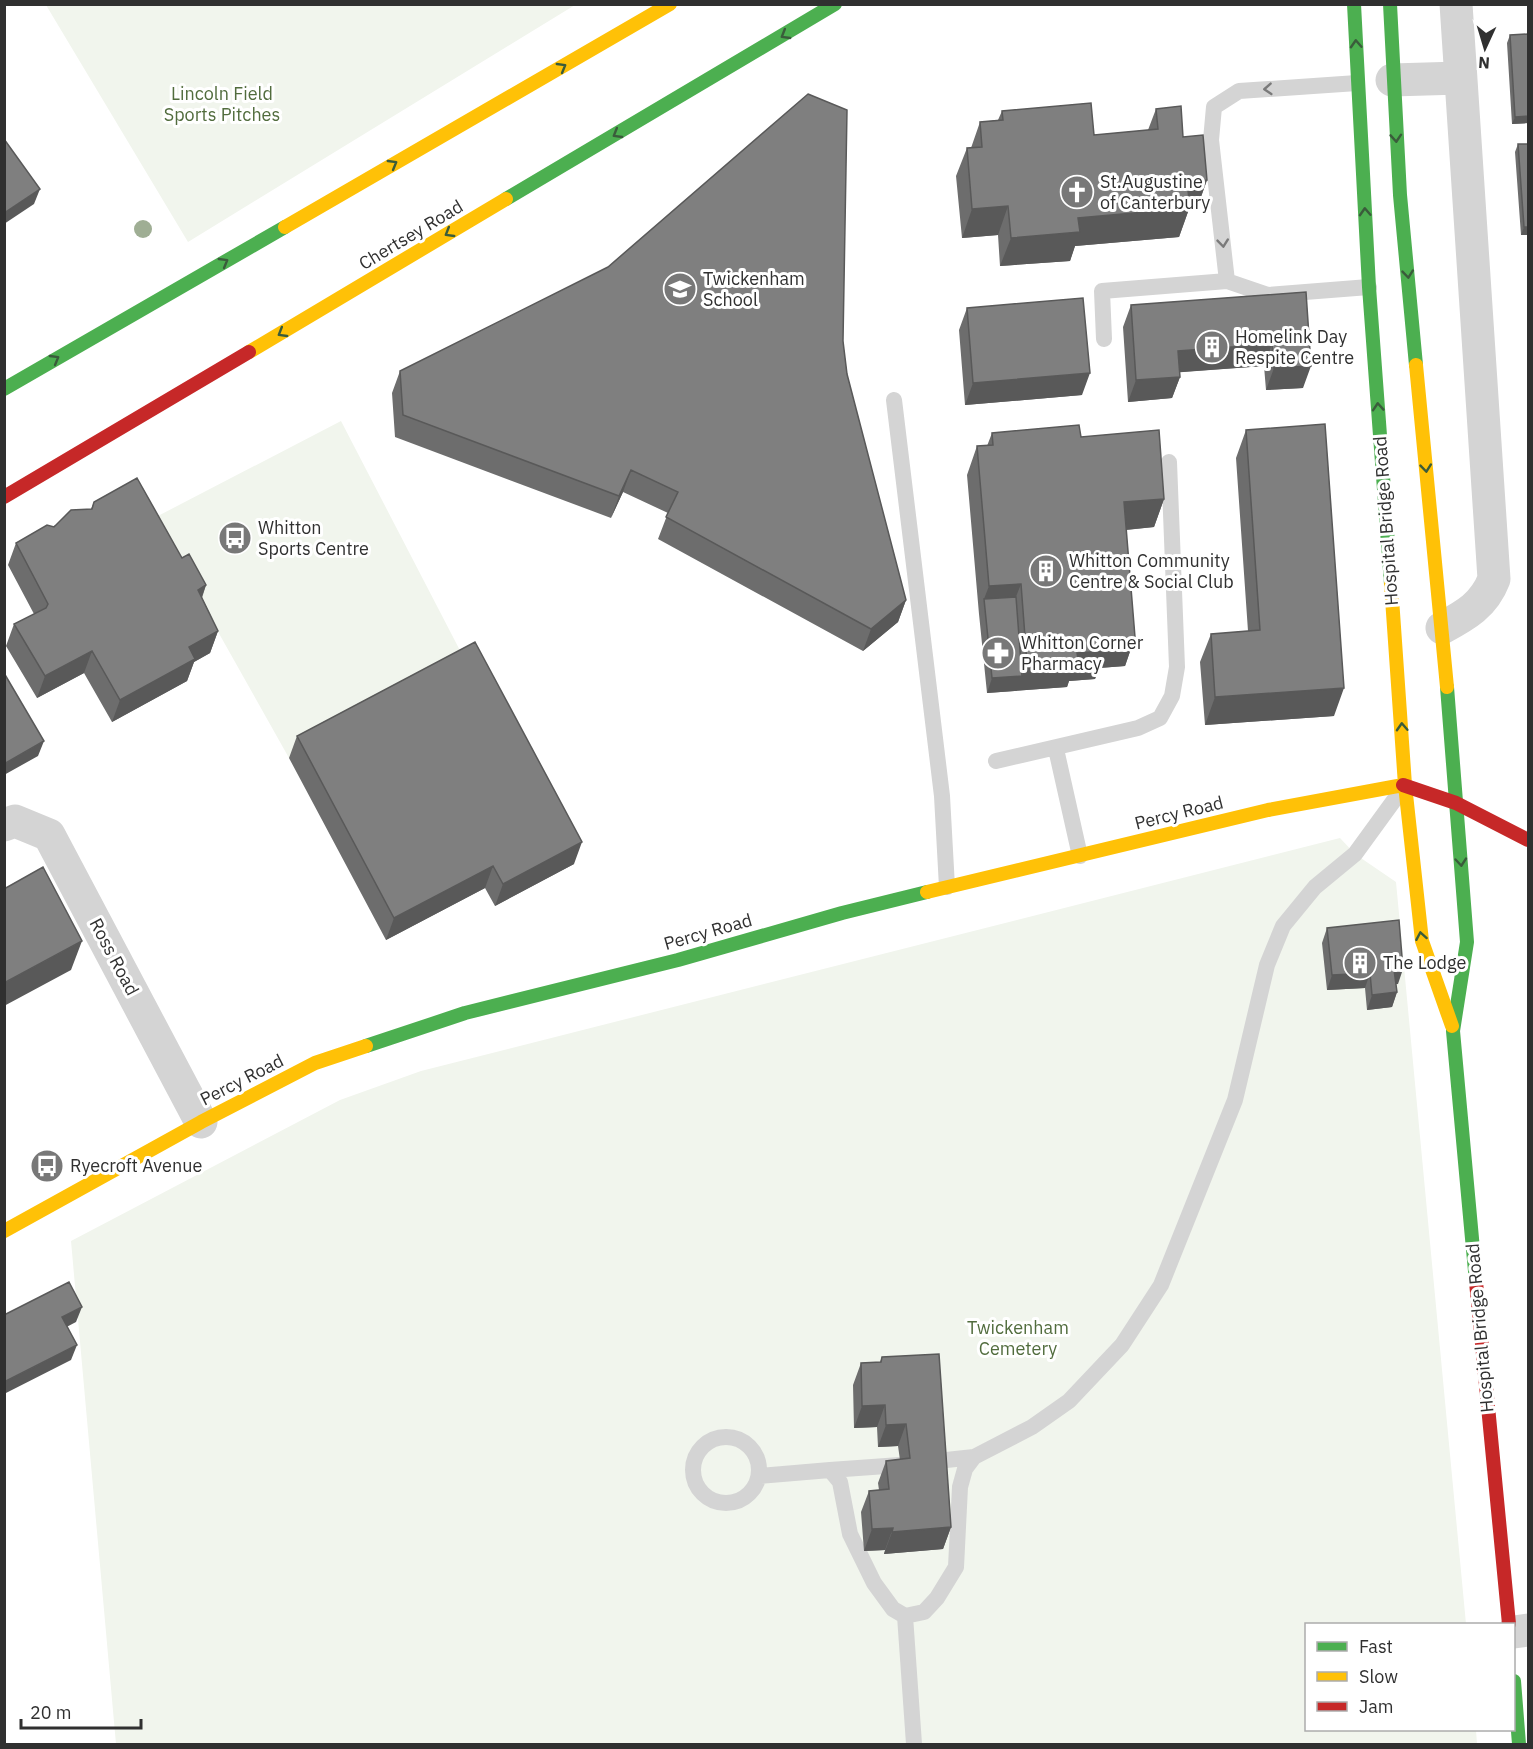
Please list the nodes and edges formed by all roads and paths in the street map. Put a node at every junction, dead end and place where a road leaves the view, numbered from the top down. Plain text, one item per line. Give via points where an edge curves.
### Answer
1 (670, 4) edge
2 (835, 4) edge
3 (1354, 4) edge
4 (1390, 4) edge
5 (1456, 4) edge
6 (1460, 78) junction
7 (1375, 82) junction
8 (1227, 281) junction
9 (1369, 287) junction
10 (1104, 339) dead end
11 (4, 389) edge
12 (894, 400) dead end
13 (1169, 462) dead end
14 (4, 497) edge
15 (1442, 628) junction
16 (1056, 749) junction
17 (996, 761) dead end
18 (1405, 785) junction
19 (1456, 803) junction
20 (4, 825) edge
21 (1528, 840) edge
22 (1080, 856) junction
23 (947, 887) junction
24 (1453, 1031) junction
25 (201, 1122) junction
26 (4, 1231) edge
27 (974, 1457) junction
28 (937, 1461) edge
29 (900, 1465) edge
30 (830, 1470) junction
31 (759, 1476) dead end
32 (905, 1616) junction
33 (1509, 1623) edge
34 (1515, 1694) edge
35 (914, 1744) edge
36 (1519, 1744) edge

11 -> 1 main road
2 -> 14 main road, Chertsey Road
7 -> 3 main road, Hospital Bridge Road
4 - 7 main road, Hospital Bridge Road
5 - 6 street
6 - 7 street
6 - 15 street via 1494,579 1488,595 1472,611
7 -> 8 lane via 1239,91 1214,107 1211,140
9 -> 7 main road, Hospital Bridge Road
7 -> 15 main road, Hospital Bridge Road via 1401,207
8 - 9 lane via 1268,295
8 - 10 lane via 1102,291
18 -> 9 main road, Hospital Bridge Road
12 - 23 lane via 942,796
13 - 16 lane via 1178,667 1172,696 1160,718 1138,728
15 - 19 main road, Hospital Bridge Road
16 - 17 lane
16 - 22 lane
18 - 19 main road, Percy Road
18 - 22 main road, Percy Road via 1268,810
24 -> 18 main road, Hospital Bridge Road via 1422,941
18 - 27 lane via 1355,854 1315,887 1283,926 1267,965 1235,1100 1161,1285 1141,1318 1122,1345 1069,1401
19 - 21 main road, Percy Road
19 -> 24 main road, Hospital Bridge Road via 1467,942
20 - 25 street, Ross Road via 15,821 49,834
22 - 23 main road, Percy Road
23 - 25 main road, Percy Road via 465,1013 315,1063
24 - 33 main road, Hospital Bridge Road
25 - 26 main road, Percy Road
27 - 28 lane
27 - 32 lane via 964,1469 960,1487 956,1567 938,1598 924,1611
29 - 30 lane
30 - 31 lane
30 - 32 lane via 840,1482 850,1534 874,1582 893,1609
32 - 35 lane
34 - 36 main road

